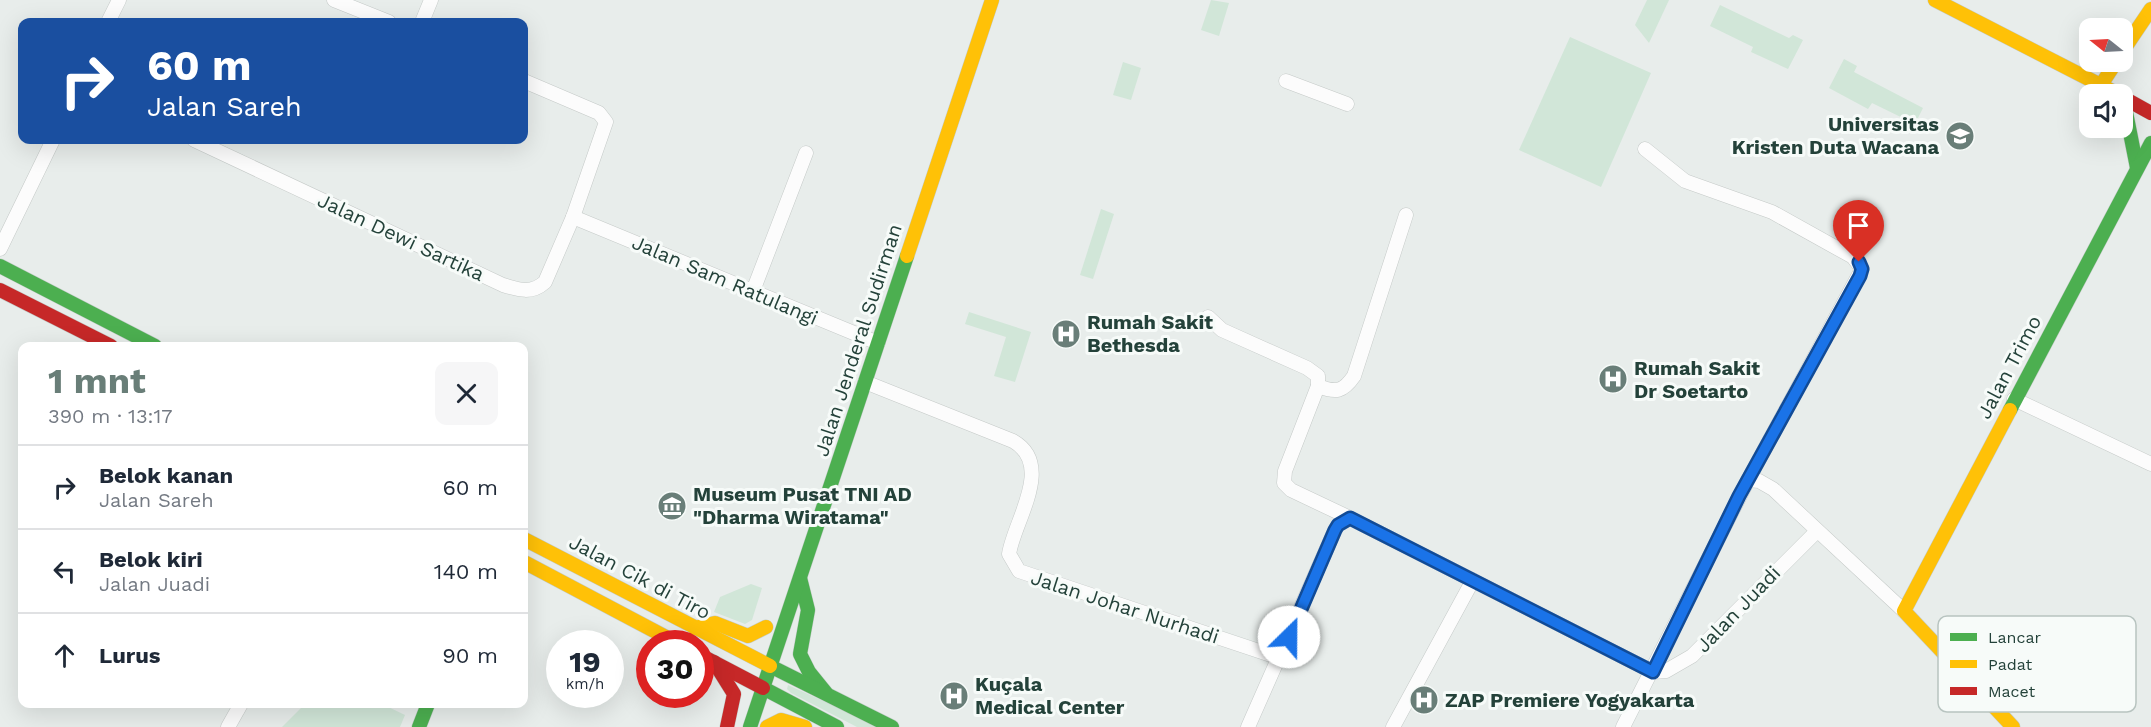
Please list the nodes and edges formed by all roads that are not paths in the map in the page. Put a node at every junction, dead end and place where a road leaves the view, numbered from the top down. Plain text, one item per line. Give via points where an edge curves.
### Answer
1 (119, 0) edge
2 (334, 0) edge
3 (432, 0) edge
4 (992, 0) edge
5 (1935, 0) edge
6 (2151, 9) edge
7 (110, 18) edge
8 (379, 18) edge
9 (424, 18) edge
10 (2133, 36) edge
11 (1286, 81) dead end
12 (528, 83) edge
13 (2099, 84) edge
14 (2133, 102) edge
15 (1347, 104) dead end
16 (2151, 112) edge
17 (2131, 138) edge
18 (2151, 143) edge
19 (51, 144) edge
20 (203, 144) edge
21 (1645, 149) dead end
22 (806, 153) dead end
23 (2137, 168) junction
24 (1406, 215) dead end
25 (573, 217) junction
26 (0, 249) edge
27 (0, 266) edge
28 (0, 290) edge
29 (753, 291) junction
30 (1208, 316) dead end
31 (103, 342) edge
32 (146, 342) edge
33 (878, 343) junction
34 (865, 382) junction
35 (1318, 386) junction
36 (2014, 399) junction
37 (2151, 464) edge
38 (1748, 480) junction
39 (1350, 518) junction
40 (1816, 531) junction
41 (528, 541) edge
42 (528, 564) edge
43 (800, 578) junction
44 (1473, 580) junction
45 (1904, 611) junction
46 (766, 627) dead end
47 (695, 628) junction
48 (653, 630) edge
49 (1938, 647) edge
50 (1280, 658) junction
51 (714, 662) joint
52 (770, 666) junction
53 (1653, 672) junction
54 (763, 688) junction
55 (826, 693) junction
56 (239, 708) edge
57 (426, 708) edge
58 (1999, 712) edge
59 (228, 727) edge
60 (419, 727) edge
61 (727, 727) edge
62 (750, 727) edge
63 (768, 727) edge
64 (805, 727) edge
65 (837, 727) edge
66 (892, 727) edge
67 (1248, 727) edge
68 (1394, 727) edge
69 (1623, 727) edge
70 (2013, 727) edge

1 - 7 street
2 - 8 street
3 - 9 street
4 - 33 main road, Jalan Jenderal Sudirman
5 - 13 main road
6 - 10 main road
11 - 15 street
12 - 25 street, Jalan Dewi Sartika via 599,113 606,122
14 - 16 main road
17 - 23 main road
18 - 23 main road, Jalan Trimo
19 - 26 street
20 - 25 street, Jalan Dewi Sartika via 515,289 538,289 545,282
21 - 38 street, Jalan Juadi via 1684,181 1772,212 1853,257 1862,269
22 - 29 street
23 - 36 main road, Jalan Trimo
24 - 35 street via 1354,376 1346,388 1338,391
25 - 29 street, Jalan Sam Ratulangi
27 - 32 main road
28 - 31 main road
29 - 33 street, Jalan Sam Ratulangi
30 - 35 street via 1222,330 1307,368 1318,376
33 - 34 main road, Jalan Jenderal Sudirman
34 - 43 main road, Jalan Jenderal Sudirman
34 - 50 street, Jalan Johar Nurhadi via 1023,448 1031,465 1031,486 1009,554 1018,572
35 - 39 street via 1285,471 1284,483
36 - 37 street
36 - 45 main road, Jalan Trimo
38 - 40 street via 1773,489
38 - 53 street, Jalan Juadi
39 - 44 street
39 - 50 street via 1335,530
40 - 45 street
40 - 53 street, Jalan Juadi via 1692,656 1678,666
41 - 47 main road, Jalan Cik di Tiro
42 - 48 main road, Jalan Cik di Tiro
43 - 52 main road, Jalan Jenderal Sudirman
43 - 55 main road via 808,610 800,654
44 - 53 street
44 - 68 street
45 - 49 main road
46 - 47 main road via 748,636 716,623
47 - 52 main road, Jalan Cik di Tiro
50 - 67 street
51 - 54 main road
51 - 61 main road via 734,694
52 - 54 main road, Jalan Jenderal Sudirman
52 - 55 main road, Jalan Cik di Tiro
53 - 69 street, Jalan Juadi
54 - 62 main road, Jalan Jenderal Sudirman
54 - 65 main road
55 - 66 main road, Jalan Cik di Tiro
56 - 59 street
57 - 60 main road
58 - 70 main road
63 - 64 main road via 781,720

